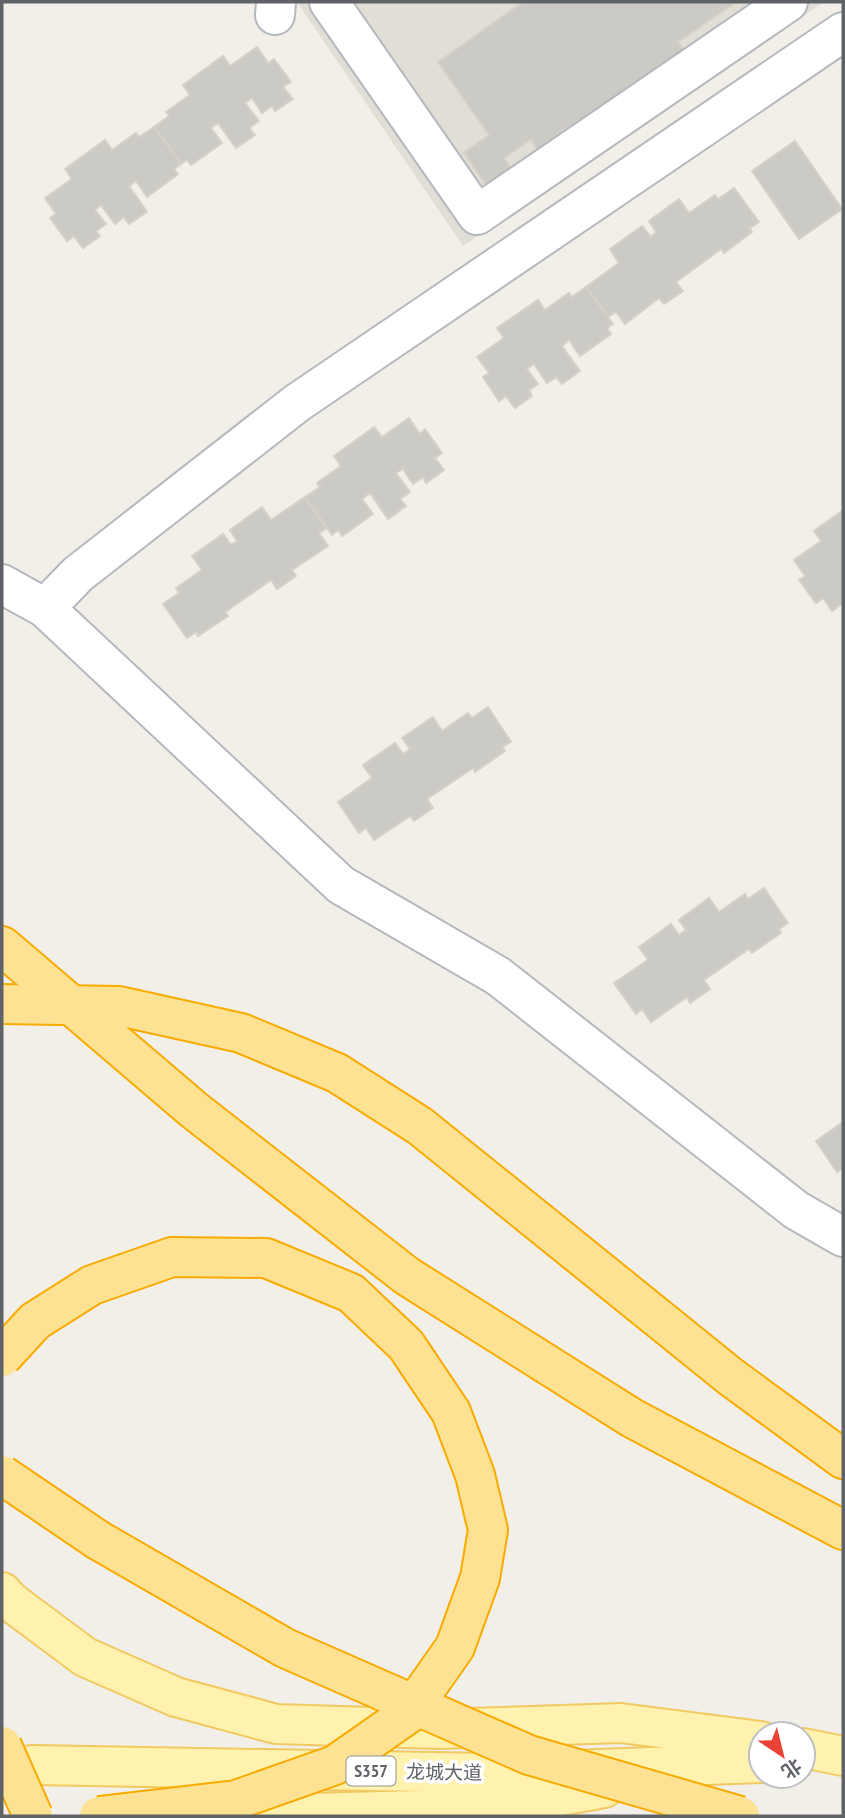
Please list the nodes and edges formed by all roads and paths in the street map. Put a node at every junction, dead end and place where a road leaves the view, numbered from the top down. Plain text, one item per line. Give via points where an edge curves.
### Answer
1 (329, 2) edge
2 (788, 2) edge
3 (843, 32) edge
4 (2, 584) edge
5 (44, 608) junction
6 (2, 946) edge
7 (2, 1004) edge
8 (843, 1237) edge
9 (2, 1357) edge
10 (843, 1459) edge
11 (2, 1475) edge
12 (843, 1531) edge
13 (2, 1592) edge
14 (2, 1746) edge
15 (817, 1751) edge
16 (747, 1754) edge
17 (747, 1756) edge
18 (843, 1756) edge
19 (747, 1757) edge
20 (843, 1761) edge
21 (817, 1762) edge
22 (2, 1768) edge
23 (2, 1777) edge
24 (2, 1793) edge
25 (19, 1816) edge
26 (33, 1816) edge
27 (99, 1816) edge
28 (204, 1816) edge
29 (740, 1816) edge

1 - 2 lane via 477,215
3 - 5 lane via 297,403 78,574
4 - 5 lane
5 - 8 lane via 341,885 498,976 796,1210
6 - 12 highway via 194,1110 407,1276 632,1418
7 - 10 highway via 119,1006 242,1033 337,1073 420,1126 732,1377
9 - 27 highway, bridge via 35,1321 92,1285 172,1257 266,1258 351,1293 406,1345 451,1412 475,1475 488,1530 480,1578 455,1647 408,1714 335,1765 236,1800
11 - 29 highway, bridge via 98,1539 285,1648 529,1755
13 - 16 main road via 85,1657 176,1697 276,1724 439,1729 621,1723
14 - 26 highway, bridge
15 - 18 main road
17 - 22 main road, 龙城大道 / S357 via 488,1773
19 - 28 main road via 496,1808
20 - 21 main road
23 - 25 highway
24 - 25 main road

